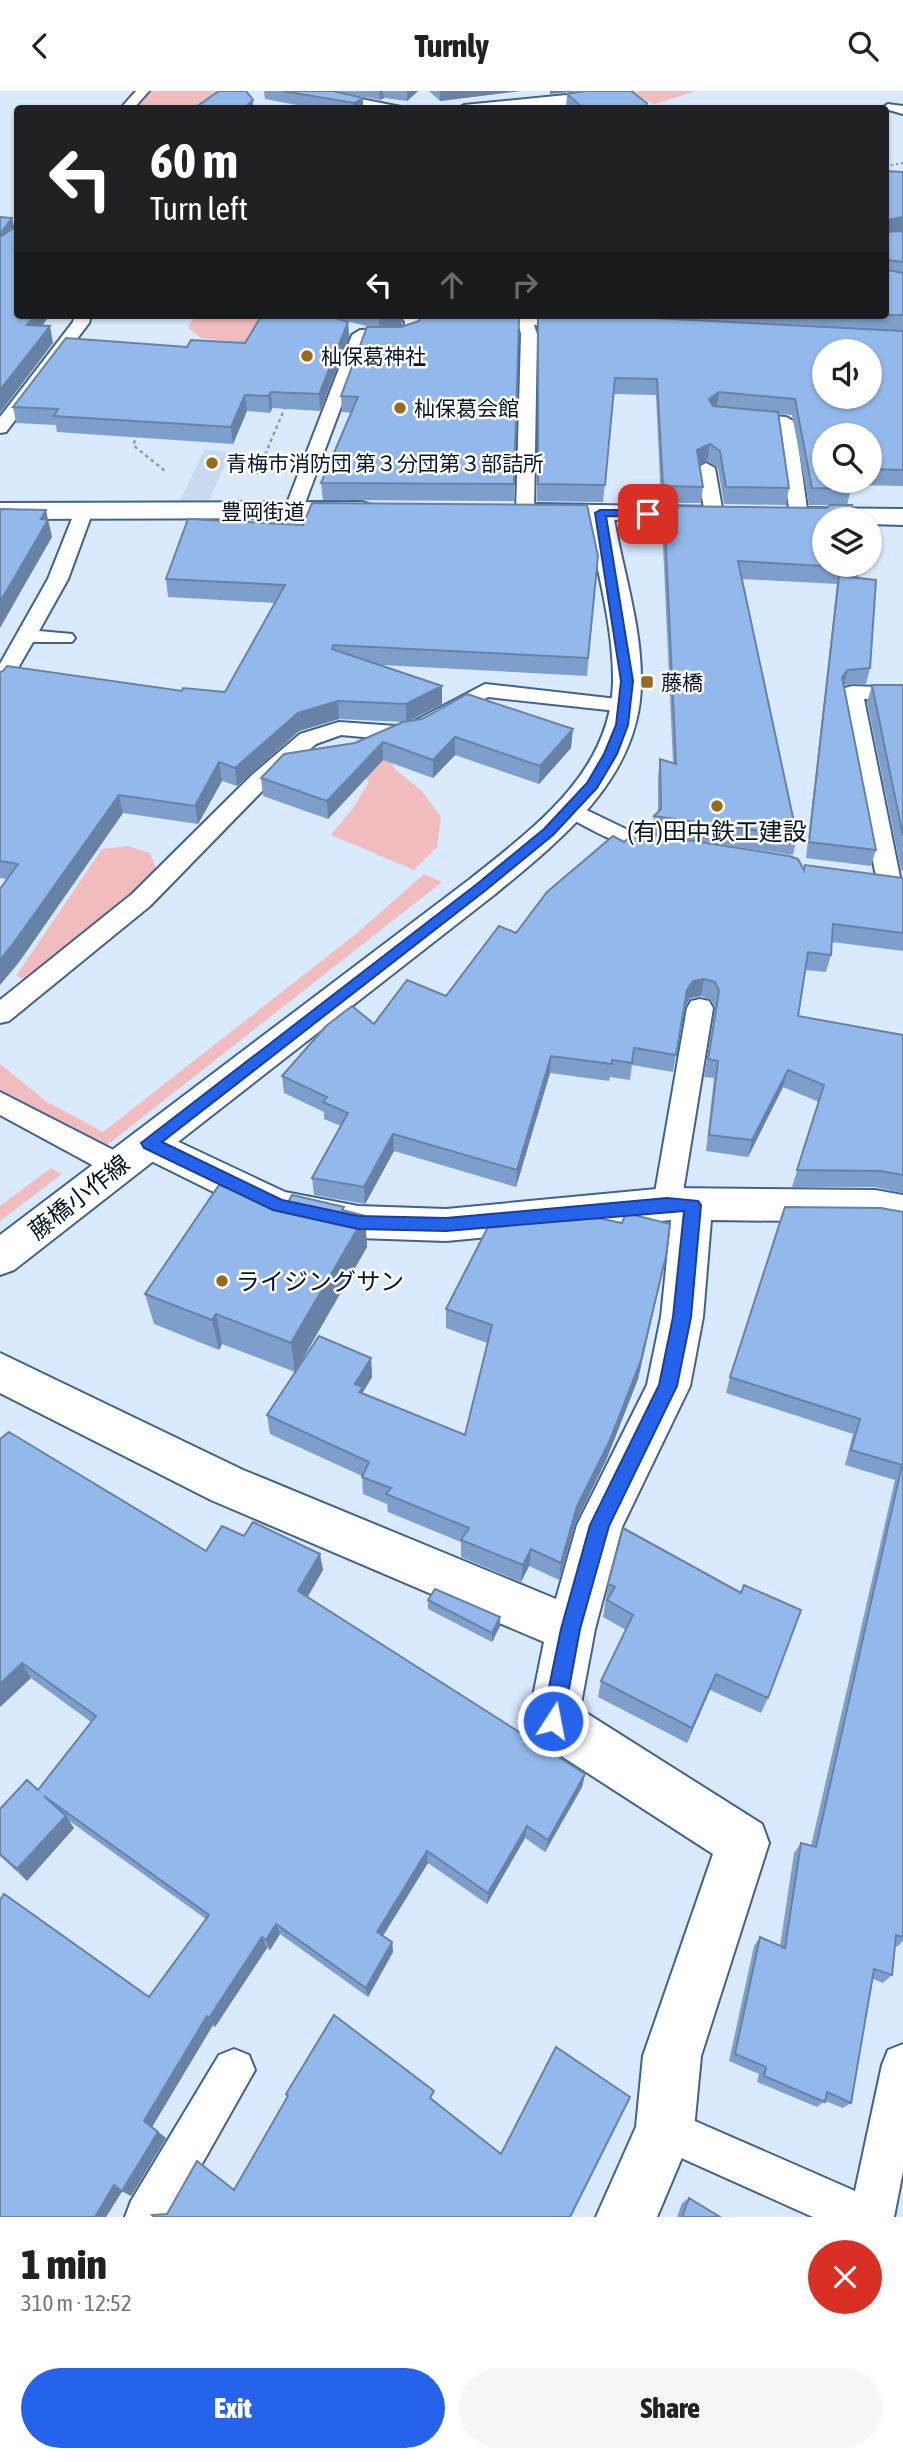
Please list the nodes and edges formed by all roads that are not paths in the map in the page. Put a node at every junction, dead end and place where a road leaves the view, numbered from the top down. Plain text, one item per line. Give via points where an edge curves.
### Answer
1 (143, 91) edge
2 (304, 91) edge
3 (626, 91) edge
4 (130, 105) edge
5 (375, 105) edge
6 (509, 105) edge
7 (82, 319) edge
8 (411, 319) edge
9 (525, 319) edge
10 (546, 319) edge
11 (589, 323) edge
12 (342, 324) edge
13 (360, 335) junction
14 (731, 418) edge
15 (0, 428) edge
16 (703, 475) edge
17 (387, 510) edge
18 (0, 511) edge
19 (84, 511) junction
20 (293, 511) junction
21 (515, 512) joint
22 (600, 513) junction
23 (714, 515) junction
24 (741, 515) edge
25 (789, 516) joint
26 (903, 517) edge
27 (27, 636) junction
28 (65, 638) dead end
29 (3, 671) edge
30 (903, 694) edge
31 (626, 706) junction
32 (396, 733) junction
33 (357, 750) edge
34 (319, 759) edge
35 (280, 764) junction
36 (572, 810) junction
37 (694, 850) edge
38 (885, 882) edge
39 (700, 1008) dead end
40 (0, 1014) edge
41 (0, 1102) edge
42 (134, 1155) junction
43 (680, 1205) junction
44 (903, 1211) edge
45 (0, 1258) edge
46 (0, 1372) edge
47 (570, 1629) junction
48 (903, 2065) edge
49 (234, 2070) dead end
50 (665, 2129) junction
51 (147, 2217) edge
52 (626, 2217) edge
53 (863, 2217) edge
54 (872, 2217) edge

1 - 4 lane
2 - 5 lane
3 - 6 lane
7 - 15 lane
8 - 13 lane via 412,331 401,335
9 - 21 lane via 529,334
10 - 11 lane
12 - 13 lane
13 - 20 lane
14 - 25 lane via 786,422
16 - 23 lane
17 - 20 main road, 豊岡街道
18 - 19 main road, 豊岡街道
19 - 20 main road, 豊岡街道
19 - 27 lane via 70,551
21 - 22 main road
22 - 23 main road
22 - 31 main road, 藤橋小作線 via 624,654
23 - 24 main road
25 - 26 main road
27 - 28 lane
27 - 29 lane
30 - 38 lane via 852,692
31 - 32 lane via 485,690 413,730
31 - 36 main road, 藤橋小作線 via 611,754
32 - 33 lane
32 - 35 lane via 356,728 325,731 293,750
34 - 35 lane
35 - 40 lane via 141,900
36 - 37 lane via 624,837
36 - 42 main road, 藤橋小作線 via 482,887
39 - 43 lane
41 - 42 lane
42 - 43 main road via 278,1206 358,1222 446,1225
42 - 45 main road, 藤橋小作線
43 - 44 main road via 875,1206
43 - 47 main road via 682,1317 668,1386 600,1525
46 - 47 main road via 227,1485
47 - 50 main road via 553,1721 743,1843 672,2056
48 - 54 lane
49 - 51 lane
50 - 52 main road
50 - 53 lane

